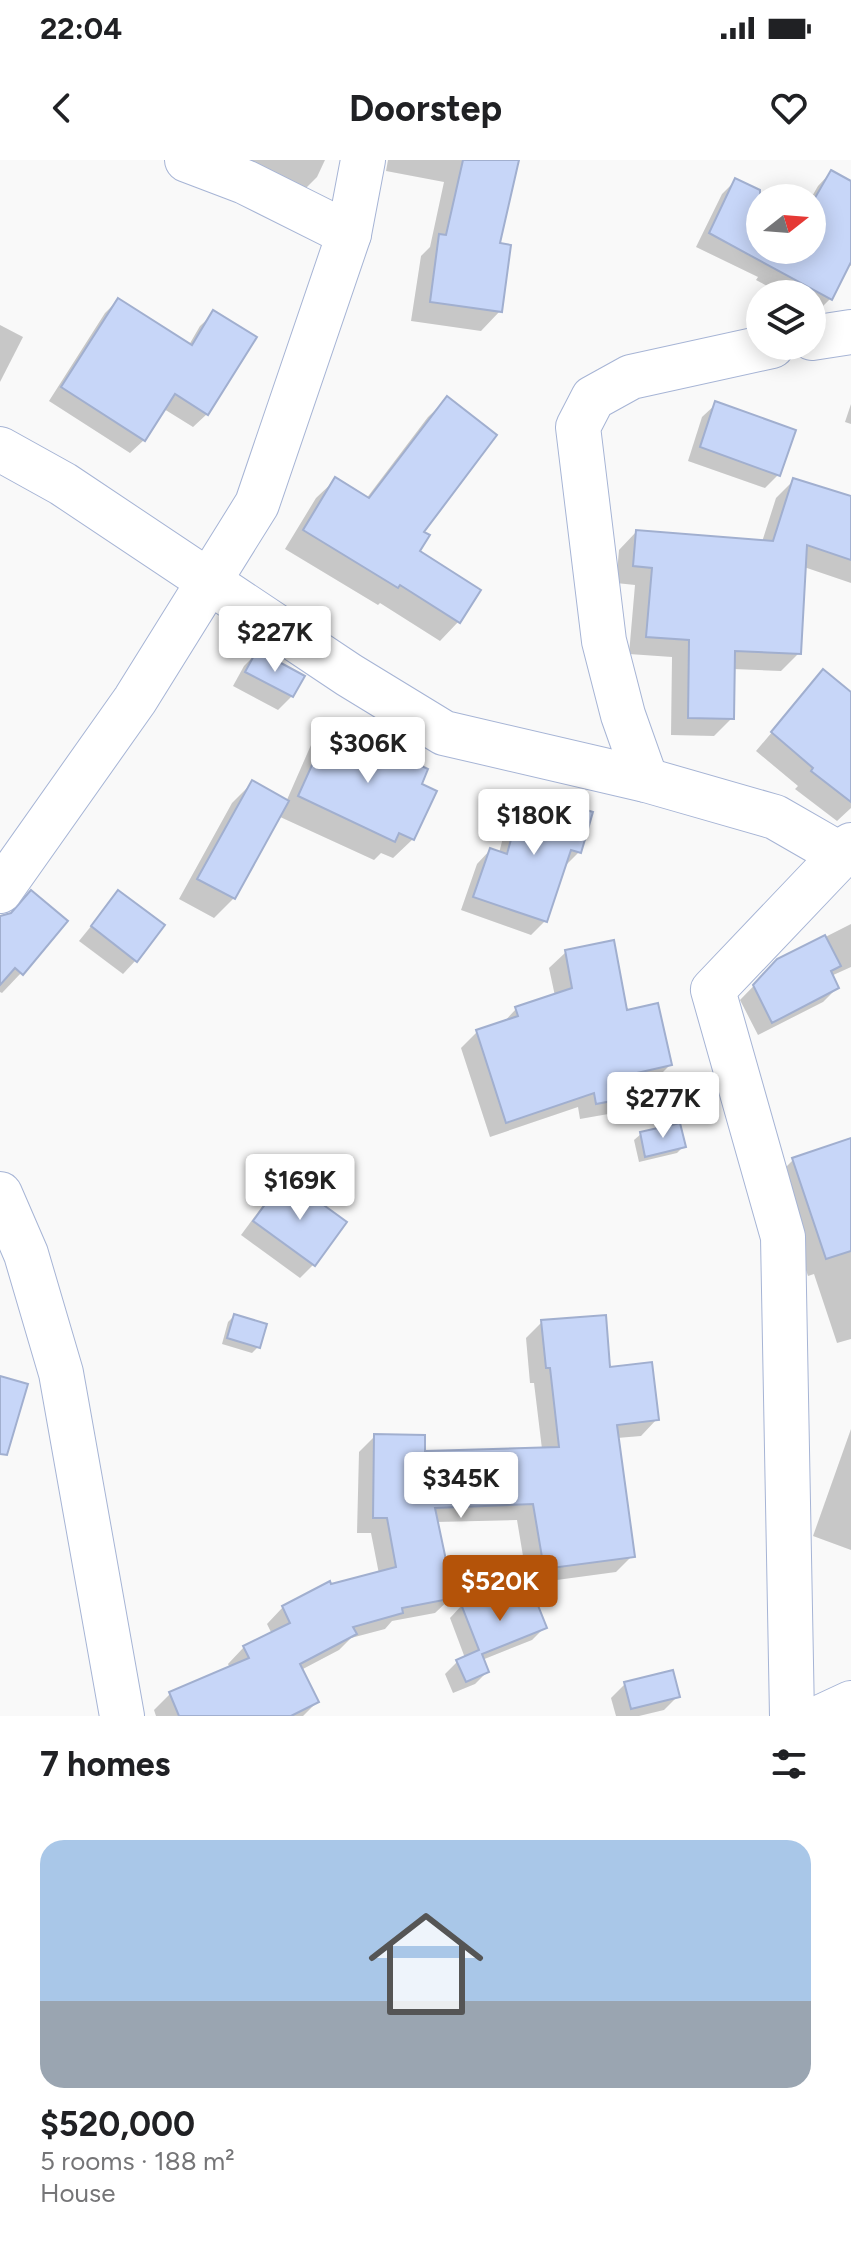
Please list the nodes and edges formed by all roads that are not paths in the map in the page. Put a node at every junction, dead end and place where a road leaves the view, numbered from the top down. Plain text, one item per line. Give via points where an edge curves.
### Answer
1 (187, 160) edge
2 (363, 160) edge
3 (349, 234) junction
4 (851, 332) edge
5 (826, 336) edge
6 (746, 352) edge
7 (0, 449) edge
8 (209, 580) junction
9 (646, 780) junction
10 (846, 850) edge
11 (0, 891) edge
12 (0, 1194) edge
13 (851, 1703) edge
14 (122, 1716) edge
15 (792, 1716) edge
16 (823, 1716) edge

1 - 3 street via 245,182
2 - 3 street
3 - 8 street via 257,504
4 - 5 street
6 - 9 street via 631,377 593,398 578,427 604,641
7 - 8 street
8 - 9 street via 444,733
8 - 11 street via 135,700
9 - 10 street via 775,817
10 - 15 street via 713,990 783,1237
12 - 14 street via 26,1254 61,1373
13 - 16 street

